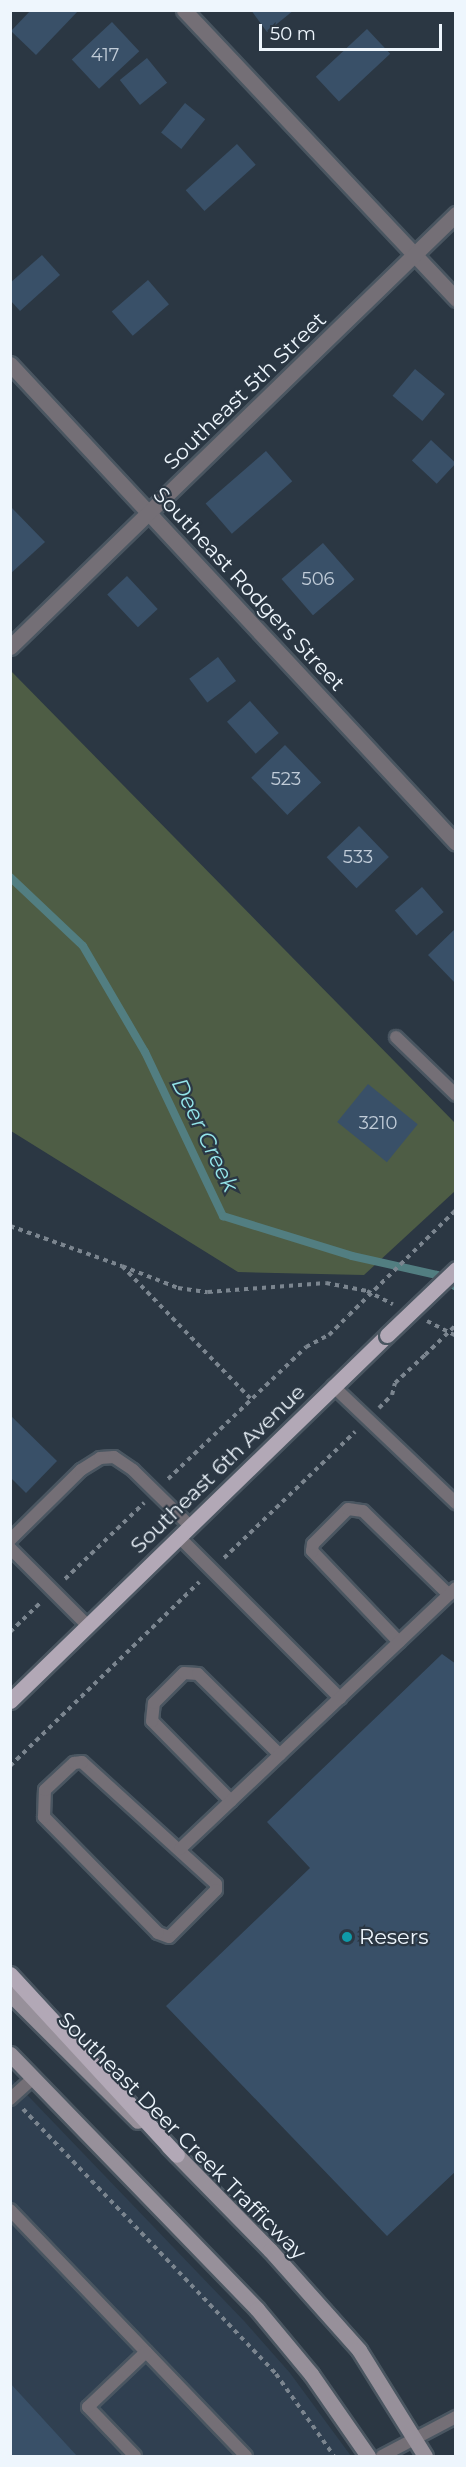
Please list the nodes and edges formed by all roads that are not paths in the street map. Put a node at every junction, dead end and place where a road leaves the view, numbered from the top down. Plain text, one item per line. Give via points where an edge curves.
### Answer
1 (184, 10) edge
2 (456, 214) edge
3 (414, 255) junction
4 (456, 299) edge
5 (10, 364) edge
6 (150, 514) junction
7 (10, 647) edge
8 (456, 843) edge
9 (396, 1037) dead end
10 (456, 1095) edge
11 (456, 1269) edge
12 (333, 1386) junction
13 (456, 1503) edge
14 (184, 1532) junction
15 (10, 1540) edge
16 (10, 1548) edge
17 (452, 1591) edge
18 (88, 1626) junction
19 (399, 1642) junction
20 (340, 1698) junction
21 (10, 1701) edge
22 (280, 1755) junction
23 (231, 1801) junction
24 (180, 1849) junction
25 (10, 1974) edge
26 (10, 1994) edge
27 (10, 2054) edge
28 (33, 2078) junction
29 (11, 2099) edge
30 (177, 2155) junction
31 (10, 2210) edge
32 (146, 2352) junction
33 (456, 2417) edge
34 (415, 2438) junction
35 (135, 2457) edge
36 (246, 2457) edge
37 (368, 2457) edge
38 (382, 2457) edge
39 (425, 2457) edge

1 - 3 street
2 - 3 street, Southeast 5th Street
3 - 4 street
3 - 6 street, Southeast 5th Street
5 - 6 street, Southeast Rodgers Street
6 - 7 street, Southeast 5th Street
6 - 8 street, Southeast Rodgers Street
9 - 10 lane
11 - 12 main road, Southeast 6th Avenue, bridge
12 - 13 lane
12 - 14 main road, Southeast 6th Avenue
14 - 15 lane via 155,1492 114,1457 100,1458 81,1470
14 - 18 main road, Southeast 6th Avenue
14 - 20 lane
16 - 18 lane
17 - 19 lane
17 - 19 lane via 363,1511 348,1509 313,1544 312,1551
18 - 21 main road, Southeast 6th Avenue
19 - 20 lane
20 - 22 lane
22 - 23 lane
22 - 23 lane via 198,1674 184,1673 154,1703 152,1721
23 - 24 lane
24 - 24 lane via 216,1884 216,1890 163,1937 44,1816 45,1790 74,1763 82,1762
25 - 30 main road
26 - 30 street, Southeast Deer Creek Trafficway via 114,2100
27 - 28 street
28 - 29 lane
28 - 37 street via 257,2309 311,2374
30 - 34 street, Southeast Deer Creek Trafficway via 329,2314 359,2350
31 - 32 lane
32 - 35 lane via 88,2407
32 - 36 lane
33 - 34 lane
34 - 38 lane
34 - 39 street, Southeast Deer Creek Trafficway

